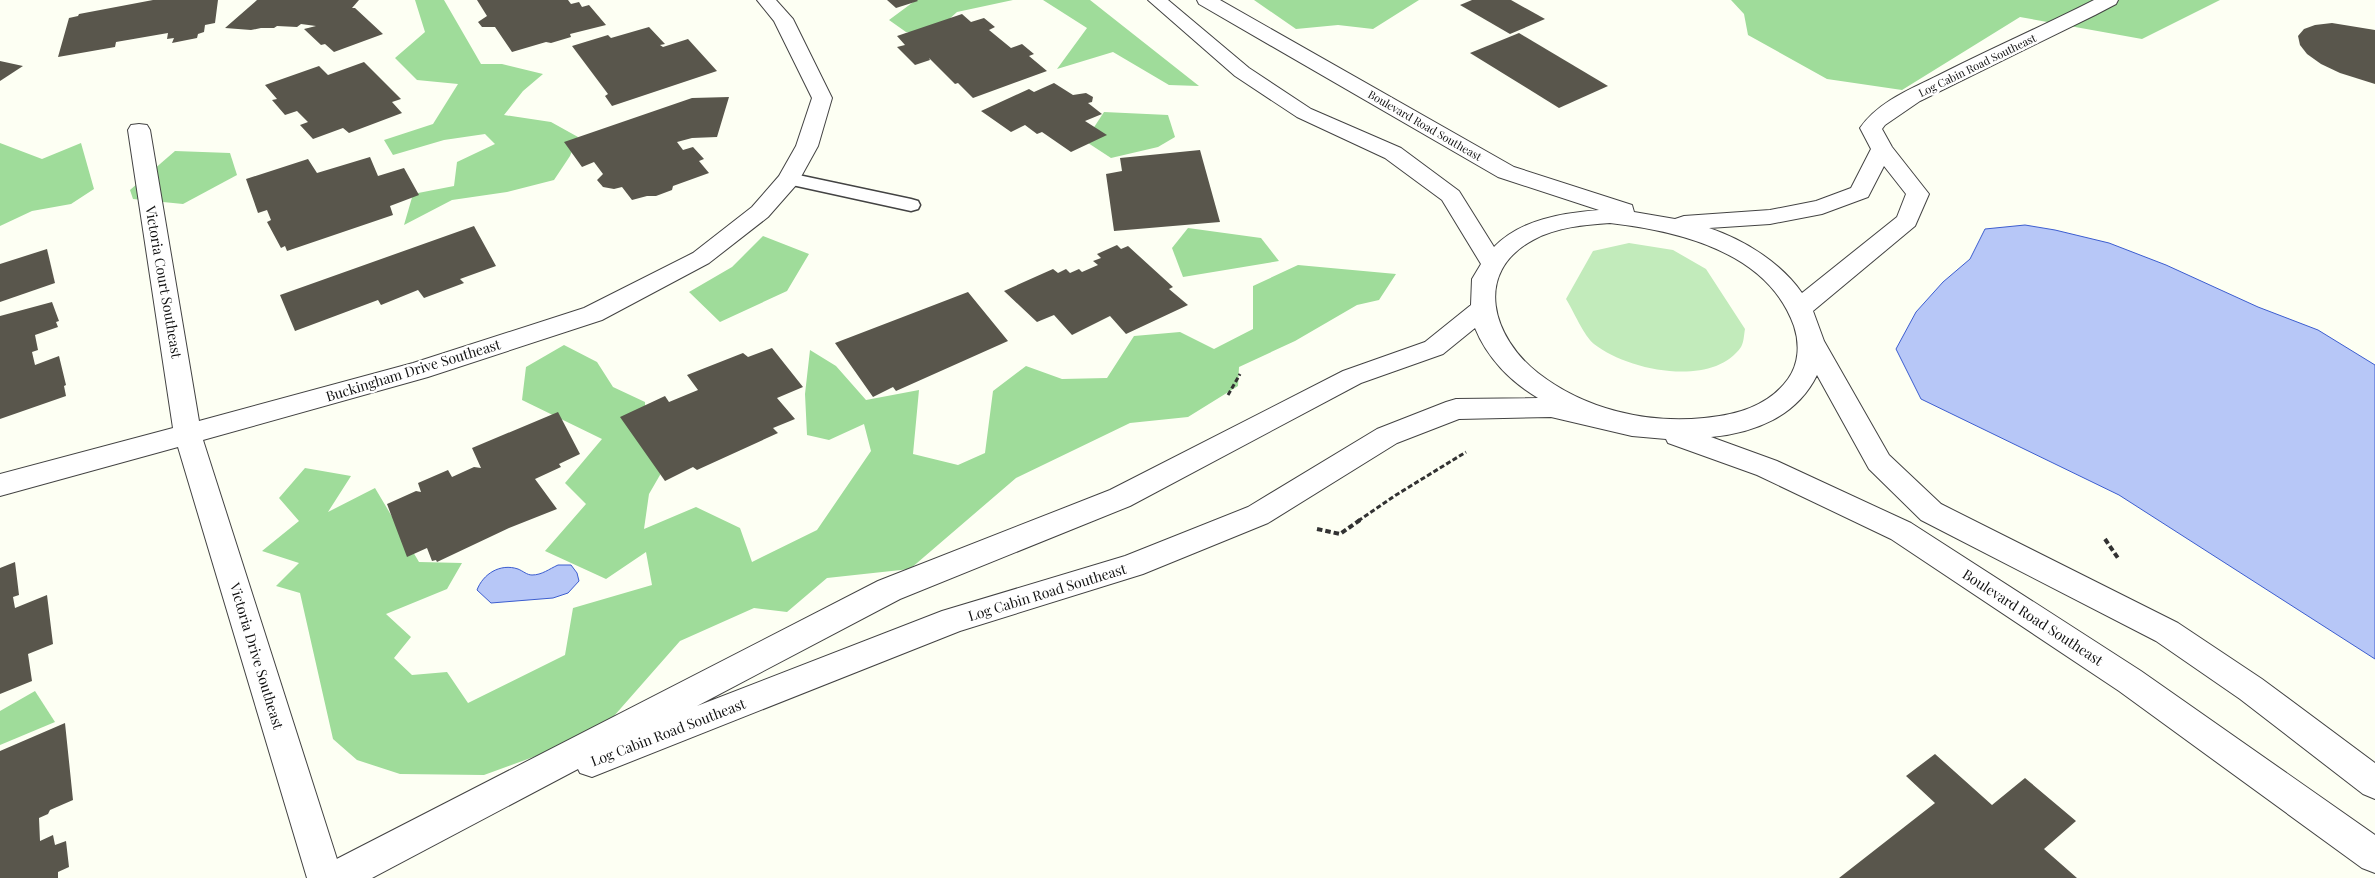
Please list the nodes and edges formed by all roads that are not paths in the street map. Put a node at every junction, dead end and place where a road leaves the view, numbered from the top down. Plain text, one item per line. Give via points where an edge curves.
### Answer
1 (766, 0) edge
2 (1157, 0) edge
3 (1206, 0) edge
4 (2110, 0) edge
5 (139, 130) dead end
6 (1882, 149) junction
7 (789, 179) junction
8 (911, 205) dead end
9 (1664, 222) junction
10 (1493, 264) junction
11 (1800, 308) junction
12 (1482, 310) junction
13 (1812, 343) junction
14 (1632, 426) junction
15 (1663, 430) junction
16 (188, 434) junction
17 (0, 485) edge
18 (2375, 783) edge
19 (460, 814) junction
20 (2375, 856) edge
21 (325, 878) edge
22 (336, 878) edge

1 - 7 street, Buckingham Drive Southeast via 783,19 822,98 807,146
2 - 10 street via 1242,72 1304,113 1393,153 1451,196
3 - 9 street, Boulevard Road Southeast via 1506,172
4 - 6 street, Log Cabin Road Southeast via 1912,97 1877,120 1871,128
5 - 16 street, Victoria Court Southeast
6 - 9 street via 1860,192 1822,207 1770,217
6 - 11 street, Log Cabin Road Southeast via 1918,194 1907,221
7 - 8 lane
7 - 16 street, Buckingham Drive Southeast via 760,212 701,258 593,314 419,371
9 - 10 street via 1610,216 1566,220 1528,232 1501,252
9 - 11 street via 1726,243 1782,283
10 - 12 street via 1484,278
11 - 13 street
12 - 14 street via 1496,345 1528,379 1575,408
12 - 19 street, Log Cabin Road Southeast via 1434,348 1352,377 1120,498 889,590
13 - 15 street via 1806,372 1788,399 1755,418 1712,429
13 - 18 street via 1879,462 1931,512 2167,632
14 - 15 street
14 - 19 street, Log Cabin Road Southeast via 1551,407 1456,409 1387,436 1258,515 1132,566 953,620
15 - 20 street, Boulevard Road Southeast via 1767,468 1901,531 2130,681
16 - 17 street, Buckingham Drive Southeast
16 - 21 street, Victoria Drive Southeast
19 - 22 street, Log Cabin Road Southeast

